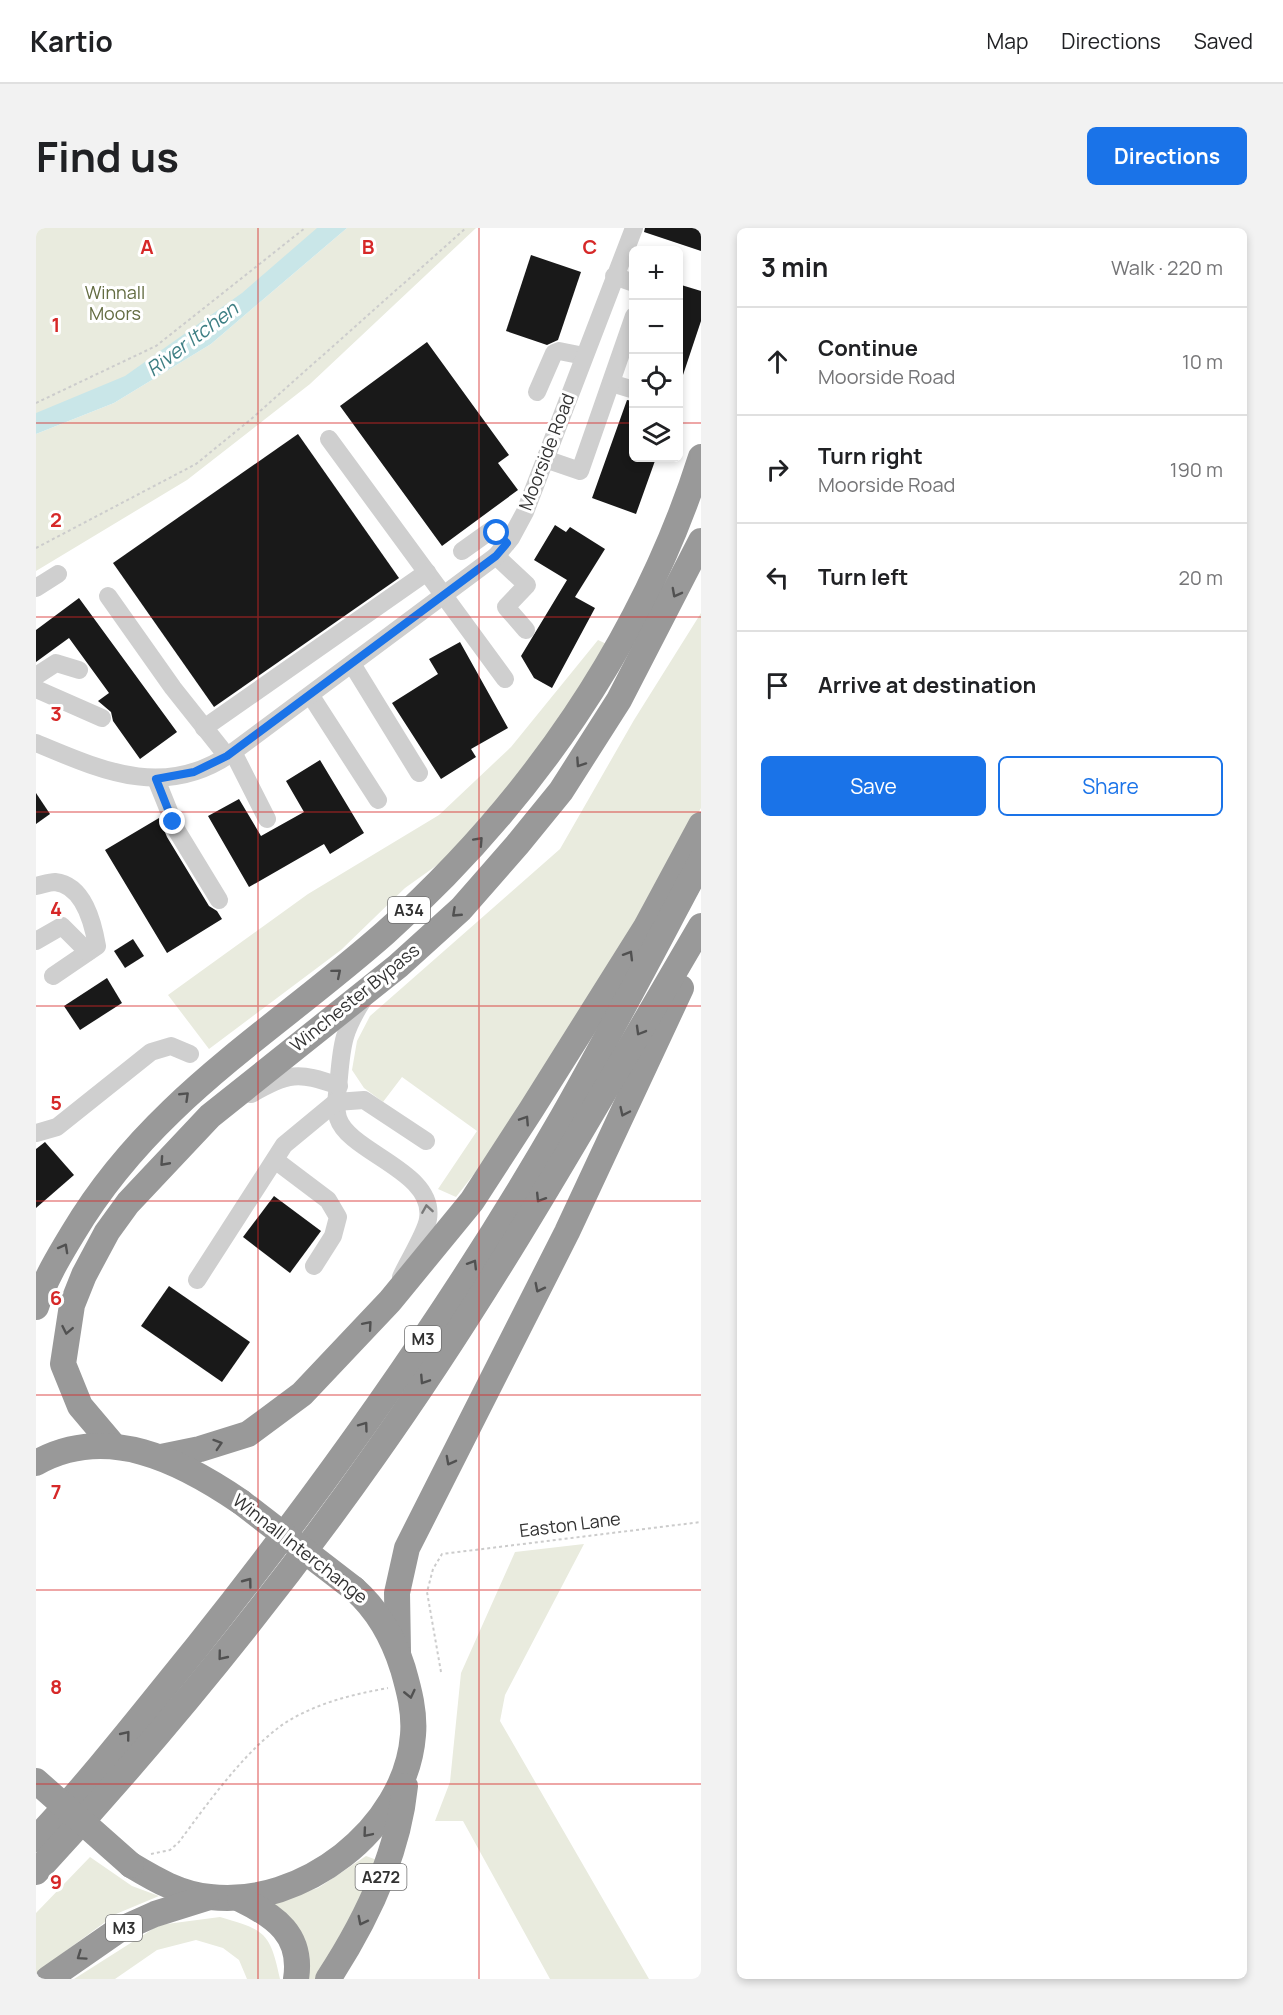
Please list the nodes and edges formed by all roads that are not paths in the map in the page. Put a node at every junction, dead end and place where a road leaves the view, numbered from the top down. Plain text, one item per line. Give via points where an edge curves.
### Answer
1 (634, 228) edge
2 (615, 276) junction
3 (629, 281) edge
4 (629, 328) edge
5 (584, 356) junction
6 (611, 383) junction
7 (629, 389) edge
8 (537, 392) dead end
9 (329, 439) dead end
10 (701, 457) edge
11 (545, 459) junction
12 (701, 541) edge
13 (462, 550) dead end
14 (501, 550) junction
15 (427, 572) junction
16 (58, 574) dead end
17 (36, 588) edge
18 (444, 595) junction
19 (108, 596) dead end
20 (526, 630) dead end
21 (352, 664) junction
22 (79, 670) dead end
23 (36, 676) edge
24 (505, 679) dead end
25 (36, 689) edge
26 (311, 696) junction
27 (102, 718) dead end
28 (204, 728) junction
29 (36, 743) edge
30 (230, 754) junction
31 (419, 773) dead end
32 (156, 779) junction
33 (378, 800) dead end
34 (267, 819) dead end
35 (701, 825) edge
36 (701, 861) edge
37 (36, 886) edge
38 (219, 900) dead end
39 (701, 926) edge
40 (36, 941) edge
41 (701, 944) edge
42 (88, 952) junction
43 (53, 976) dead end
44 (369, 990) junction
45 (190, 1054) dead end
46 (338, 1109) junction
47 (210, 1116) junction
48 (36, 1133) edge
49 (426, 1141) dead end
50 (275, 1160) junction
51 (314, 1266) dead end
52 (197, 1280) dead end
53 (390, 1300) junction
54 (36, 1307) edge
55 (113, 1445) junction
56 (161, 1457) junction
57 (36, 1463) edge
58 (398, 1652) junction
59 (408, 1765) junction
60 (36, 1781) edge
61 (36, 1839) edge
62 (36, 1872) edge
63 (209, 1897) junction
64 (240, 1899) junction
65 (48, 1979) edge
66 (296, 1979) edge
67 (328, 1979) edge

1 - 2 street, Moorside Road
2 - 3 street
2 - 5 street, Moorside Road
4 - 6 street
5 - 8 street via 566,351 554,353
5 - 11 street, Moorside Road
6 - 7 street
6 - 11 street via 580,471
9 - 15 street
54 -> 10 highway, Winchester Bypass / A34 via 88,1208 152,1128 191,1090 383,934 492,827 541,764 621,643 667,552
11 - 14 street, Moorside Road via 525,512
12 -> 44 highway, Winchester Bypass / A34 via 619,700 561,791 461,909
13 - 14 street via 490,531 497,533
14 - 18 street, Moorside Road
14 - 20 street via 527,585 506,607
15 - 18 street
15 - 28 street
16 - 17 street
18 - 21 street, Moorside Road
18 - 24 street
19 - 28 street
21 - 26 street, Moorside Road
21 - 31 street
22 - 23 street via 56,663
25 - 27 street
26 - 30 street, Moorside Road
26 - 33 street
28 - 30 street
29 - 32 street, Moorside Road via 94,767
30 - 32 street, Moorside Road via 194,772
30 - 34 street
32 - 38 street via 177,831
53 -> 35 highway via 472,1201 646,927
61 -> 36 highway, M3 via 238,1596 393,1385 562,1118
37 - 42 street via 55,882 83,900 97,946
39 -> 62 highway, M3 via 477,1301 375,1455 243,1631 114,1787
40 - 42 street via 62,926
41 -> 58 highway via 567,1232 407,1548 397,1593
42 - 43 street
44 - 46 street via 342,1038
44 - 47 highway, Winchester Bypass / A34
45 - 48 street via 171,1046 151,1052 57,1128
46 - 47 street via 309,1075 286,1076
46 - 49 street via 364,1100
46 - 50 street via 284,1145
53 -> 46 street via 428,1219 424,1195 406,1175 348,1132
47 -> 55 highway, Winchester Bypass / A34 via 177,1148 112,1225 72,1305 63,1364 81,1406
50 - 51 street via 328,1200 339,1217 333,1236
50 - 52 street
56 -> 53 highway via 248,1434 302,1394
55 - 56 highway, Winnall Interchange
55 - 57 highway, Winnall Interchange via 61,1452
56 - 58 highway, Winnall Interchange, bridge via 199,1473 242,1502 354,1588 369,1602
58 -> 59 highway, Winnall Interchange via 412,1698 413,1735
59 -> 64 highway, Winnall Interchange via 378,1820 357,1845 320,1873
59 -> 67 highway, A272 via 404,1804 375,1896
60 - 63 highway, Winnall Interchange, bridge via 140,1859 155,1880
63 - 64 highway, Winnall Interchange
63 -> 65 highway, M3 via 117,1931
64 - 66 highway via 272,1917 285,1930 297,1951

